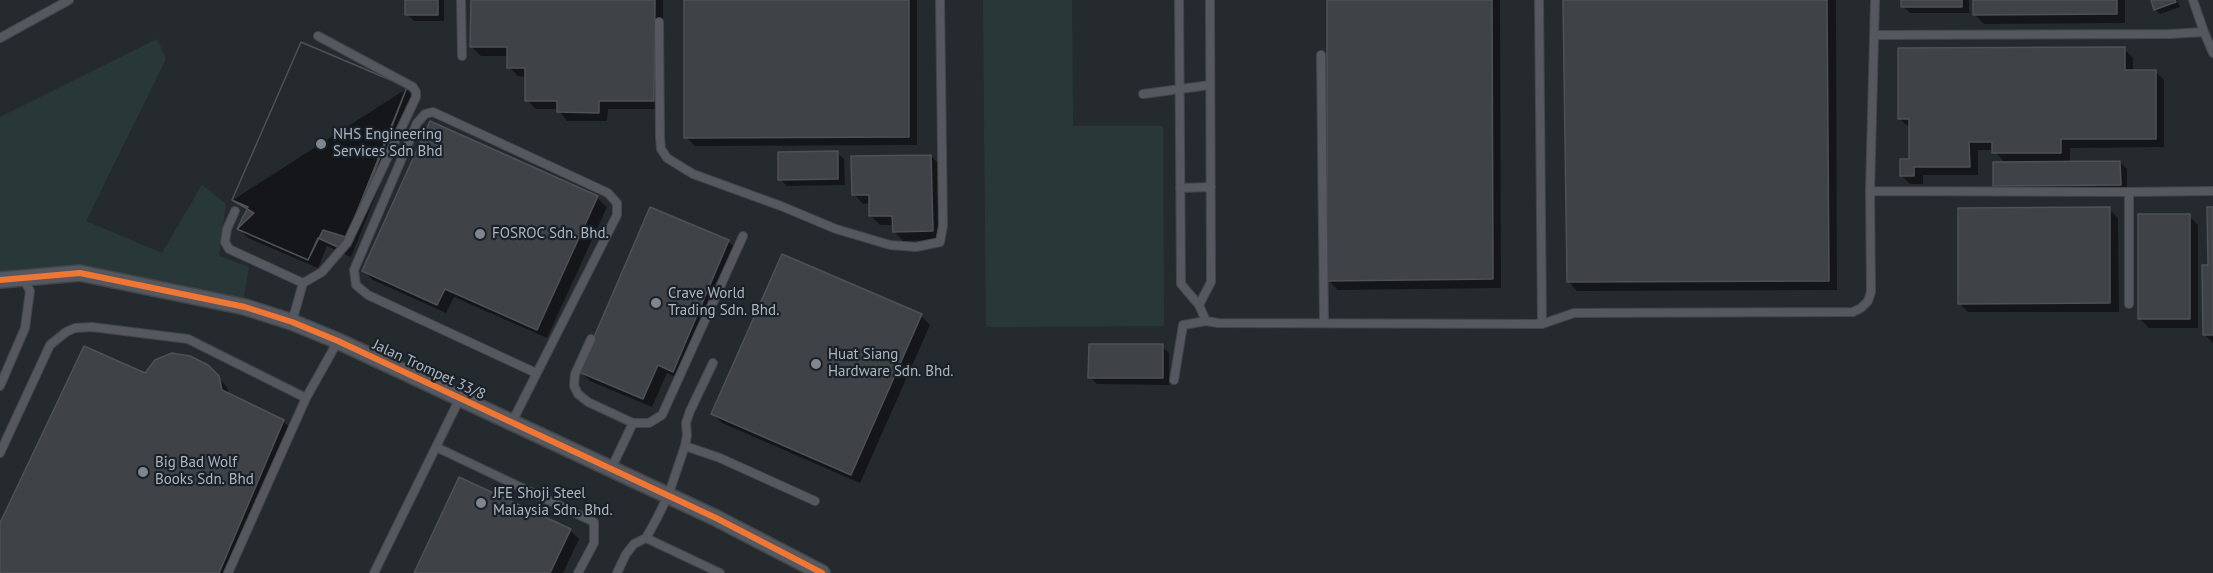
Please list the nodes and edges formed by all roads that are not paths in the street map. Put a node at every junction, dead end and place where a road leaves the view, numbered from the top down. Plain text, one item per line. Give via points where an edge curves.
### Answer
1 (69, 0) edge
2 (461, 0) edge
3 (940, 0) edge
4 (1179, 0) edge
5 (1210, 0) edge
6 (1539, 0) edge
7 (1875, 0) edge
8 (2193, 0) edge
9 (659, 22) dead end
10 (2204, 32) junction
11 (1874, 35) junction
12 (318, 36) dead end
13 (0, 38) edge
14 (2213, 53) edge
15 (1321, 55) dead end
16 (462, 56) dead end
17 (1210, 85) junction
18 (1178, 88) junction
19 (1143, 94) dead end
20 (1211, 187) junction
21 (1180, 188) junction
22 (1870, 191) junction
23 (2213, 191) edge
24 (2129, 192) junction
25 (236, 211) dead end
26 (744, 236) dead end
27 (22, 277) junction
28 (0, 280) edge
29 (303, 283) junction
30 (2129, 304) dead end
31 (1199, 305) junction
32 (1206, 321) junction
33 (292, 322) junction
34 (1324, 322) junction
35 (1542, 324) junction
36 (591, 339) dead end
37 (338, 341) junction
38 (713, 363) dead end
39 (536, 374) junction
40 (1174, 380) dead end
41 (0, 386) edge
42 (306, 398) junction
43 (460, 398) junction
44 (512, 422) junction
45 (633, 423) junction
46 (685, 446) junction
47 (436, 447) junction
48 (0, 453) edge
49 (611, 469) junction
50 (668, 496) junction
51 (814, 501) dead end
52 (646, 538) junction
53 (816, 572) edge
54 (228, 573) edge
55 (374, 573) edge
56 (578, 573) edge
57 (617, 573) edge
58 (720, 573) edge

1 - 13 lane
2 - 16 lane
3 - 9 lane via 943,226 940,242 916,247 890,245 836,229 693,174 667,158 660,137
4 - 18 lane
5 - 17 lane
6 - 35 lane
7 - 11 lane
8 - 10 lane
10 - 11 lane
10 - 14 lane
11 - 22 lane
12 - 29 lane via 413,87 416,97 347,243 322,272
15 - 34 lane
17 - 18 lane
17 - 20 lane
18 - 19 lane
18 - 21 lane
20 - 21 lane
20 - 31 lane via 1211,282
21 - 31 lane via 1181,284
22 - 24 lane
22 - 35 lane via 1871,292 1868,301 1854,312 1574,313
23 - 24 lane
24 - 30 lane
25 - 29 lane via 226,229 229,249
26 - 45 lane via 662,416 649,423
27 - 28 street, Jalan Trompet 33/8
27 - 33 street, Jalan Trompet 33/8 via 80,273 245,307
27 - 41 lane via 30,291 26,328
29 - 33 lane
31 - 32 lane
32 - 34 lane
32 - 40 lane via 1183,325
33 - 37 street, Jalan Trompet 33/8
34 - 35 lane
36 - 45 lane via 575,374 578,394
37 - 42 lane
37 - 43 street, Jalan Trompet 33/8
38 - 46 lane via 690,411
39 - 39 lane via 617,216 617,203 608,193 433,112 425,114 417,123 354,270 356,285 368,295
39 - 44 lane
42 - 48 lane via 188,339 75,328 50,345
42 - 54 lane
43 - 44 street, Jalan Trompet 33/8
43 - 47 lane
44 - 49 street, Jalan Trompet 33/8
45 - 49 lane
46 - 50 lane
46 - 51 lane
47 - 55 lane
47 - 56 lane via 594,522 594,543
49 - 50 street, Jalan Trompet 33/8
50 - 52 lane
50 - 53 street, Jalan Trompet 33/8
52 - 57 lane via 634,544
52 - 58 lane

